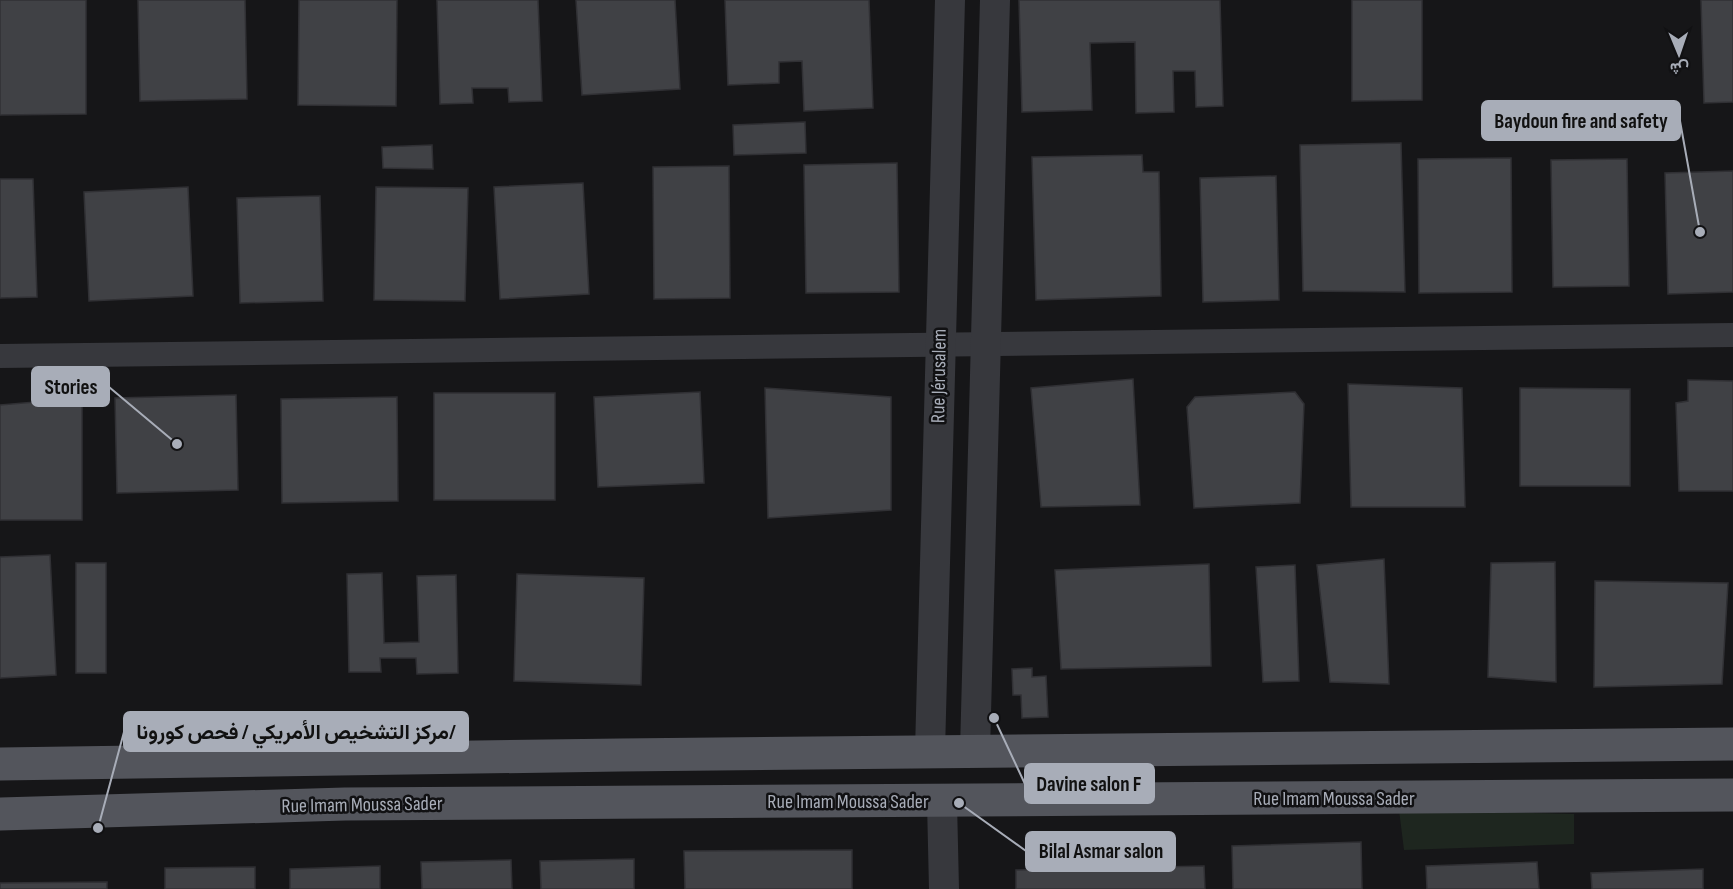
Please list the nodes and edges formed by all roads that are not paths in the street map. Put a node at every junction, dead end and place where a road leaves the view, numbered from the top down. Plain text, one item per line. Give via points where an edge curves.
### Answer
1 (950, 0) edge
2 (994, 0) edge
3 (1733, 335) edge
4 (940, 344) junction
5 (984, 344) junction
6 (0, 356) edge
7 (1733, 744) edge
8 (930, 751) junction
9 (975, 751) junction
10 (0, 764) edge
11 (1733, 795) edge
12 (942, 802) junction
13 (0, 814) edge
14 (944, 889) edge

1 - 4 street, Rue Jérusalem
2 - 5 street
3 - 5 street
4 - 5 street
4 - 6 street
4 - 8 street, Rue Jérusalem
5 - 9 street
7 - 9 main road
8 - 9 main road
8 - 10 main road
11 - 12 main road, Rue Imam Moussa Sader
12 - 13 main road, Rue Imam Moussa Sader via 345,804
12 - 14 street

